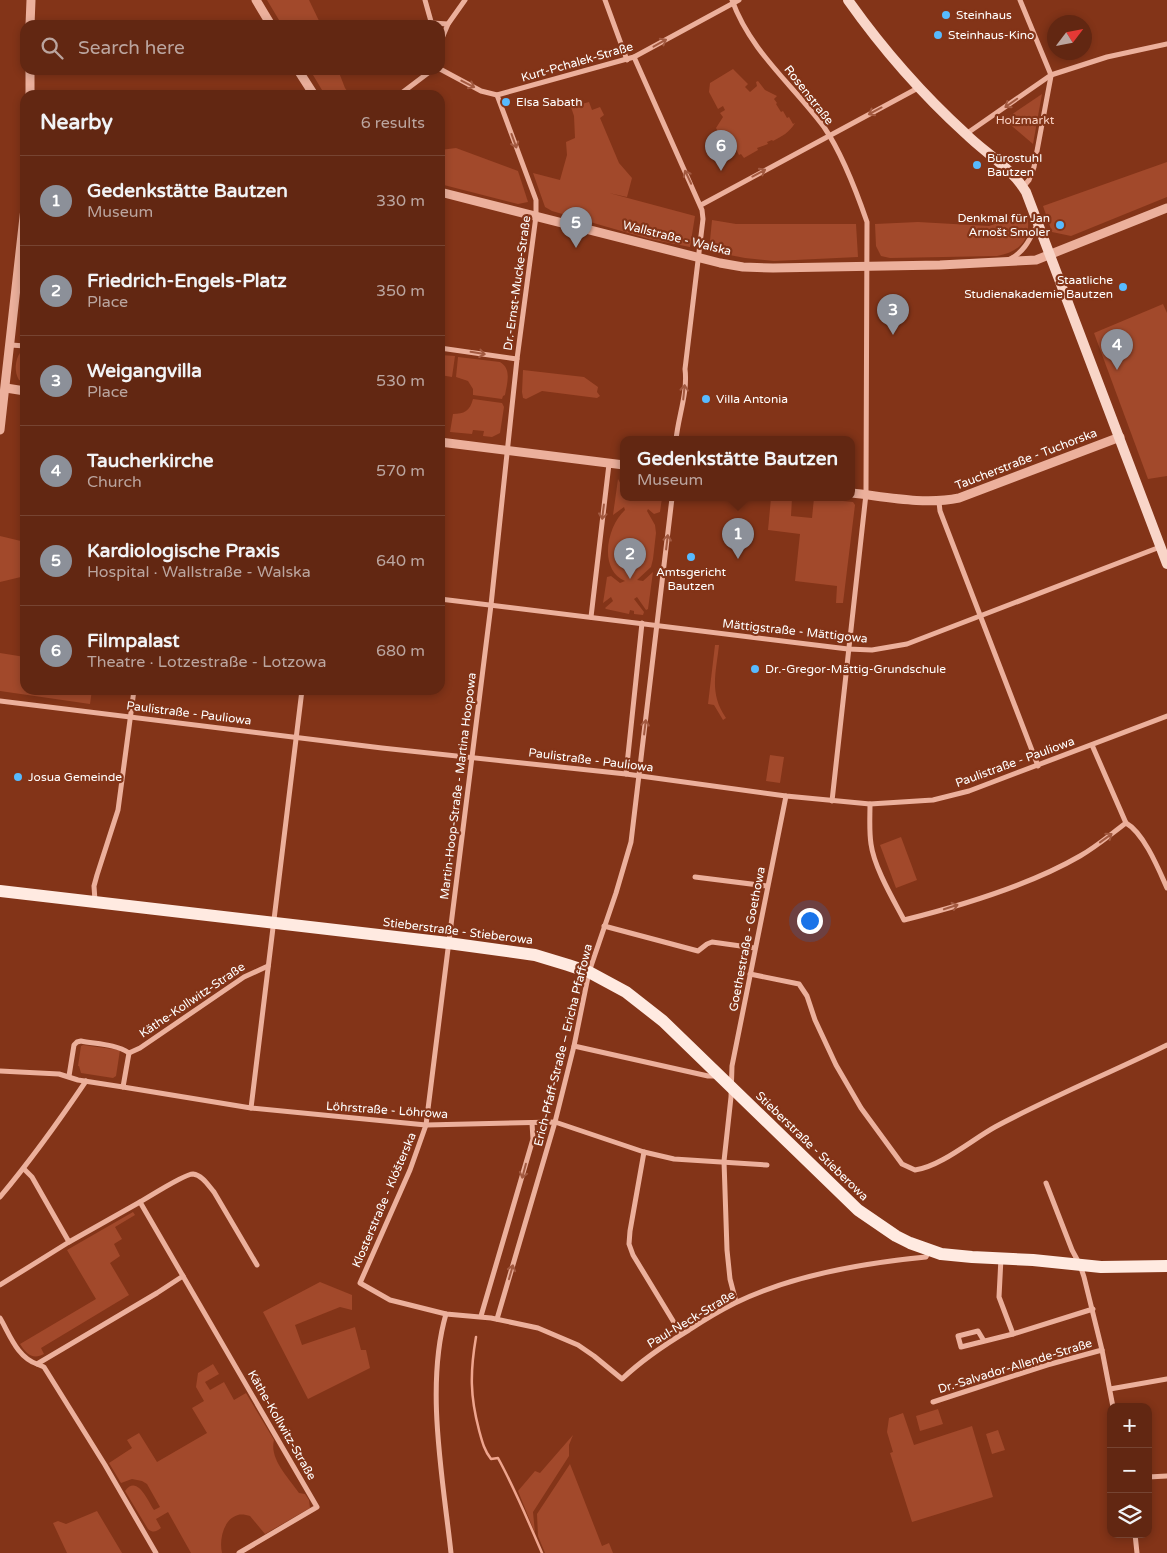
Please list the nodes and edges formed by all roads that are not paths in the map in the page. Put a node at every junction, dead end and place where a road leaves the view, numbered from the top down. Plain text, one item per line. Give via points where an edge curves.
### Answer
1 (30, 0) edge
2 (256, 0) edge
3 (425, 0) edge
4 (465, 0) edge
5 (605, 0) edge
6 (848, 0) edge
7 (1020, 0) edge
8 (735, 1) edge
9 (30, 20) edge
10 (268, 20) edge
11 (431, 20) edge
12 (448, 24) joint
13 (445, 31) edge
14 (1167, 44) edge
15 (634, 58) junction
16 (627, 60) junction
17 (445, 72) edge
18 (30, 75) edge
19 (301, 75) edge
20 (425, 75) edge
21 (1051, 76) junction
22 (918, 88) junction
23 (30, 90) edge
24 (311, 90) edge
25 (406, 90) edge
26 (497, 95) junction
27 (829, 135) junction
28 (969, 138) junction
29 (1023, 187) junction
30 (445, 193) edge
31 (701, 205) junction
32 (1167, 208) edge
33 (536, 216) junction
34 (1038, 222) junction
35 (1051, 255) junction
36 (20, 257) edge
37 (698, 257) junction
38 (1003, 263) junction
39 (867, 266) junction
40 (11, 345) junction
41 (20, 346) edge
42 (445, 349) edge
43 (517, 358) junction
44 (6, 388) junction
45 (20, 390) edge
46 (0, 430) edge
47 (677, 436) edge
48 (1120, 437) junction
49 (445, 443) edge
50 (507, 450) junction
51 (609, 464) junction
52 (620, 465) edge
53 (855, 493) edge
54 (866, 494) junction
55 (672, 501) edge
56 (938, 502) junction
57 (1160, 547) junction
58 (1167, 564) edge
59 (445, 599) edge
60 (491, 605) junction
61 (982, 616) junction
62 (591, 617) junction
63 (642, 624) junction
64 (657, 625) junction
65 (848, 649) junction
66 (133, 695) edge
67 (301, 695) edge
68 (0, 700) edge
69 (130, 716) junction
70 (1167, 716) edge
71 (296, 737) junction
72 (1092, 745) junction
73 (471, 757) junction
74 (1038, 766) junction
75 (626, 774) junction
76 (639, 775) junction
77 (786, 796) junction
78 (832, 800) junction
79 (870, 804) junction
80 (1126, 823) junction
81 (695, 877) dead end
82 (767, 886) junction
83 (1167, 888) edge
84 (0, 891) edge
85 (95, 901) junction
86 (274, 923) junction
87 (604, 926) junction
88 (448, 942) junction
89 (755, 948) junction
90 (268, 966) junction
91 (589, 972) junction
92 (750, 974) junction
93 (1167, 1045) edge
94 (574, 1046) junction
95 (129, 1053) junction
96 (0, 1071) edge
97 (719, 1075) junction
98 (69, 1076) junction
99 (86, 1081) junction
100 (123, 1087) junction
101 (731, 1087) junction
102 (251, 1108) junction
103 (555, 1122) junction
104 (532, 1123) junction
105 (426, 1125) junction
106 (644, 1152) junction
107 (724, 1161) junction
108 (767, 1165) dead end
109 (24, 1168) junction
110 (1046, 1183) dead end
111 (0, 1197) edge
112 (140, 1202) junction
113 (69, 1242) junction
114 (929, 1250) junction
115 (1001, 1258) junction
116 (257, 1265) dead end
117 (1080, 1265) junction
118 (1167, 1266) edge
119 (183, 1276) junction
120 (0, 1285) edge
121 (736, 1302) junction
122 (1093, 1309) junction
123 (446, 1314) junction
124 (481, 1316) junction
125 (0, 1318) edge
126 (498, 1319) junction
127 (681, 1334) junction
128 (1013, 1334) junction
129 (984, 1341) junction
130 (1102, 1350) junction
131 (37, 1364) junction
132 (1167, 1379) edge
133 (1110, 1389) junction
134 (932, 1402) dead end
135 (1112, 1403) edge
136 (1167, 1476) edge
137 (1152, 1477) edge
138 (1135, 1538) edge
139 (156, 1553) edge
140 (239, 1553) edge
141 (451, 1553) edge
142 (1137, 1553) edge

1 - 9 street
2 - 10 street
3 - 11 street
4 - 12 street
5 - 16 street
6 - 22 main road
7 - 21 street
15 -> 8 street, Kurt-Pchalek-Straße
8 - 27 street, Rosenstraße via 747,33 756,46
12 - 13 street
14 - 21 street via 1107,57
15 - 16 street, Kurt-Pchalek-Straße
31 -> 15 street
16 - 26 street, Kurt-Pchalek-Straße
17 -> 26 street via 481,91
18 - 23 street
19 - 24 street
20 - 25 street
21 -> 28 street
21 - 29 street via 1034,167
22 -> 27 street
22 - 28 main road
26 -> 33 street, Dr.-Ernst-Mucke-Straße via 536,200
31 -> 27 street
27 - 39 street, Rosenstraße via 867,222
28 - 29 main road
29 - 34 main road
30 - 33 street, Wallstraße - Walska
31 - 37 street via 703,218
32 - 35 street, Wallstraße - Walska
33 - 37 street, Wallstraße - Walska
33 - 43 street, Dr.-Ernst-Mucke-Straße
34 - 35 main road
34 - 38 street via 1022,250
35 - 38 street, Wallstraße - Walska
35 - 48 main road
36 - 40 street
37 - 39 street, Wallstraße - Walska via 743,267
47 -> 37 street
38 - 39 street, Wallstraße - Walska
39 - 54 street, Rosenstraße
40 - 41 street
40 - 44 street
42 -> 43 street
43 - 50 street, Dr.-Ernst-Mucke-Straße
44 - 45 street
44 - 46 street
48 - 56 street, Taucherstraße - Tuchorska via 959,498
48 - 57 main road
49 - 50 street
50 - 51 street
50 - 60 street, Martin-Hoop-Straße - Martina Hoopowa
51 - 52 street
51 -> 62 street
53 - 54 street, Taucherstraße - Tuchorska
54 - 56 street, Taucherstraße - Tuchorska
54 - 65 street, Rosenstraße
64 -> 55 street, Erich-Pfaff-Straße – Ericha Pfaffowa
56 - 61 street
57 - 58 main road
57 - 61 street, Mättigstraße - Mättigowa
59 - 60 street, Mättigstraße - Mättigowa
60 - 62 street, Mättigstraße - Mättigowa
60 - 73 street, Martin-Hoop-Straße - Martina Hoopowa
61 - 65 street, Mättigstraße - Mättigowa via 897,647
61 - 74 street
62 - 63 street, Mättigstraße - Mättigowa
63 - 64 street, Mättigstraße - Mättigowa
63 - 75 street
64 - 65 street, Mättigstraße - Mättigowa
76 -> 64 street, Erich-Pfaff-Straße – Ericha Pfaffowa
65 - 78 street, Rosenstraße
66 - 69 street
67 - 71 street
68 - 69 street, Paulistraße - Pauliowa
69 - 71 street, Paulistraße - Pauliowa
69 - 85 street via 118,810 97,874
70 - 72 street, Paulistraße - Pauliowa
71 - 73 street, Paulistraße - Pauliowa
71 - 86 street
72 - 74 street, Paulistraße - Pauliowa
72 - 80 street
73 - 75 street, Paulistraße - Pauliowa
73 - 88 street, Martin-Hoop-Straße - Martina Hoopowa
74 - 79 street, Paulistraße - Pauliowa via 969,791 933,800
75 - 76 street, Paulistraße - Pauliowa
76 - 77 street, Paulistraße - Pauliowa
76 - 87 street, Erich-Pfaff-Straße – Ericha Pfaffowa via 631,842
77 - 78 street, Paulistraße - Pauliowa
77 - 82 street, Goethestraße - Goethowa
78 - 79 street, Paulistraße - Pauliowa
79 -> 80 street via 871,846 904,920 950,908 1047,873 1080,856
80 - 83 street via 1133,827 1152,856
81 - 82 street
82 - 89 street, Goethestraße - Goethowa
84 - 85 main road, Stieberstraße - Stieberowa
85 - 86 main road, Stieberstraße - Stieberowa
86 - 88 main road, Stieberstraße - Stieberowa
86 - 90 street
87 - 89 street via 698,951 712,942
87 - 91 street, Erich-Pfaff-Straße – Ericha Pfaffowa
88 - 91 main road, Stieberstraße - Stieberowa via 534,955
88 - 105 street, Martin-Hoop-Straße - Martina Hoopowa
89 - 92 street, Goethestraße - Goethowa
90 - 95 street, Käthe-Kollwitz-Straße via 244,977
90 - 102 street
91 - 94 street, Erich-Pfaff-Straße – Ericha Pfaffowa
91 - 97 main road, Stieberstraße - Stieberowa via 640,1002
92 - 93 street via 799,984 836,1065 861,1108 902,1164 915,1170 931,1165 1019,1115
92 - 101 street, Goethestraße - Goethowa
94 - 97 street via 708,1076
94 - 103 street, Erich-Pfaff-Straße – Ericha Pfaffowa
95 - 98 street via 108,1046 77,1042
95 - 100 street
96 - 98 street, Löhrstraße - Löhrowa
97 - 101 main road, Stieberstraße - Stieberowa
98 - 99 street, Löhrstraße - Löhrowa
99 - 100 street, Löhrstraße - Löhrowa
99 - 109 street
100 - 102 street, Löhrstraße - Löhrowa
101 - 107 street, Goethestraße - Goethowa
101 - 114 main road, Stieberstraße - Stieberowa via 858,1210 896,1236
102 - 105 street, Löhrstraße - Löhrowa
103 - 104 street, Löhrstraße - Löhrowa
103 - 106 street, Löhrstraße - Löhrowa
126 -> 103 street, Erich-Pfaff-Straße – Ericha Pfaffowa
104 - 105 street, Löhrstraße - Löhrowa
104 -> 124 street, Erich-Pfaff-Straße – Ericha Pfaffowa via 533,1139
105 - 123 street, Klosterstraße - Klóšterska via 410,1170 360,1283 390,1300
106 - 107 street, Löhrstraße - Löhrowa via 674,1158
106 - 127 street via 629,1244
107 - 108 street, Löhrstraße - Löhrowa
107 - 121 street, Goethestraße - Goethowa via 727,1250
109 - 111 street
109 - 113 street
110 - 117 street, Dr.-Salvador-Allende-Straße
112 - 113 street
112 - 116 street via 183,1177 198,1176 214,1192
112 - 119 street, Käthe-Kollwitz-Straße
113 - 120 street
114 - 115 main road, Stieberstraße - Stieberowa
114 - 121 street, Paul-Neck-Straße via 926,1257 876,1262 806,1277
115 - 117 main road, Stieberstraße - Stieberowa
115 - 128 street via 999,1297
117 - 118 main road, Stieberstraße - Stieberowa
117 - 122 street, Dr.-Salvador-Allende-Straße
119 - 131 street
119 - 140 street, Käthe-Kollwitz-Straße via 317,1507
121 - 127 street, Paul-Neck-Straße
122 - 128 street
122 - 130 street, Dr.-Salvador-Allende-Straße
123 - 124 street
123 - 141 street via 439,1348 437,1407
124 - 126 street
125 - 131 street via 23,1356
126 - 127 street, Paul-Neck-Straße via 561,1337 594,1356 622,1379 653,1352
128 - 129 street
129 - 129 street via 961,1347 958,1336 978,1331
130 - 133 street, Dr.-Salvador-Allende-Straße
130 - 134 street, Dr.-Salvador-Allende-Straße
131 - 139 street via 44,1367
132 - 133 street
133 - 135 street, Dr.-Salvador-Allende-Straße
136 - 137 street
138 - 142 street

